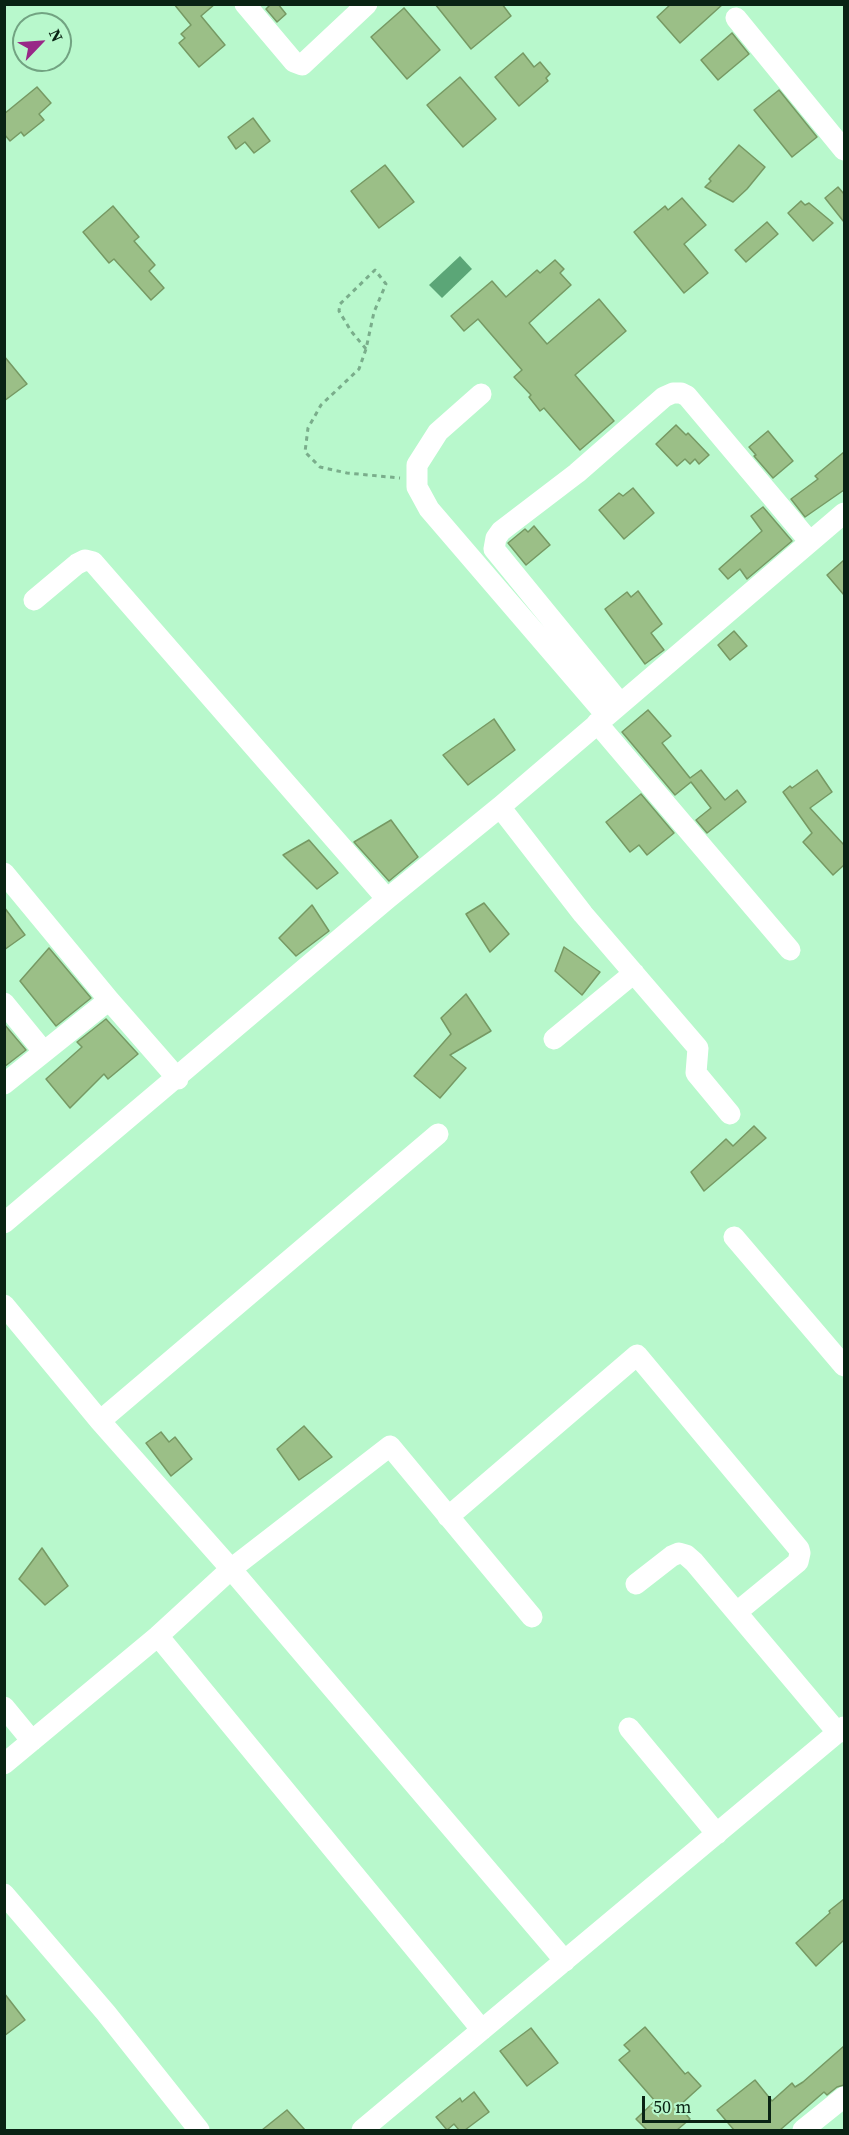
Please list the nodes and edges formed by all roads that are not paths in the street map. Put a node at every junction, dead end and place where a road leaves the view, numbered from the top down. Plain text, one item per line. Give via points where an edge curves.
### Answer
1 (245, 4) edge
2 (367, 4) edge
3 (736, 18) dead end
4 (844, 150) edge
5 (481, 394) dead end
6 (844, 513) edge
7 (810, 542) junction
8 (34, 600) dead end
9 (608, 714) junction
10 (500, 807) junction
11 (4, 873) edge
12 (387, 899) junction
13 (790, 950) dead end
14 (634, 973) junction
15 (110, 1000) junction
16 (4, 1003) edge
17 (554, 1039) dead end
18 (45, 1052) junction
19 (177, 1079) junction
20 (4, 1084) edge
21 (730, 1114) dead end
22 (438, 1134) dead end
23 (4, 1223) edge
24 (734, 1237) dead end
25 (6, 1310) edge
26 (844, 1366) edge
27 (100, 1421) junction
28 (448, 1516) junction
29 (231, 1569) junction
30 (636, 1584) dead end
31 (737, 1612) junction
32 (532, 1617) dead end
33 (158, 1636) junction
34 (4, 1707) edge
35 (629, 1728) dead end
36 (841, 1730) edge
37 (32, 1741) junction
38 (4, 1764) edge
39 (717, 1833) junction
40 (4, 1894) edge
41 (566, 1961) junction
42 (482, 2030) junction
43 (844, 2097) edge
44 (199, 2130) edge
45 (362, 2130) edge
46 (803, 2130) edge

1 - 2 street via 294,62 302,65
3 - 4 street
5 - 9 street via 438,432 417,465 417,487 429,509
6 - 7 street
7 - 9 street
7 - 9 street via 681,393 664,397 578,473 501,531 494,549
8 - 12 street via 77,564 93,562
9 - 10 street
9 - 13 street
10 - 12 street
10 - 14 street
11 - 15 street
12 - 19 street
14 - 17 street
14 - 21 street via 698,1048 696,1073
15 - 18 street
15 - 19 street
16 - 18 street
18 - 20 street
19 - 23 street
22 - 27 street
24 - 26 street
25 - 27 street
27 - 29 street
28 - 29 street via 390,1446
28 - 31 street via 637,1355 799,1549 798,1562
28 - 32 street
29 - 33 street
29 - 41 street
30 - 31 street via 679,1553 686,1555
31 - 36 street
33 - 37 street
33 - 42 street
34 - 37 street
35 - 39 street
36 - 39 street
37 - 38 street
39 - 41 street
40 - 44 street
41 - 42 street
42 - 45 street
43 - 46 street

